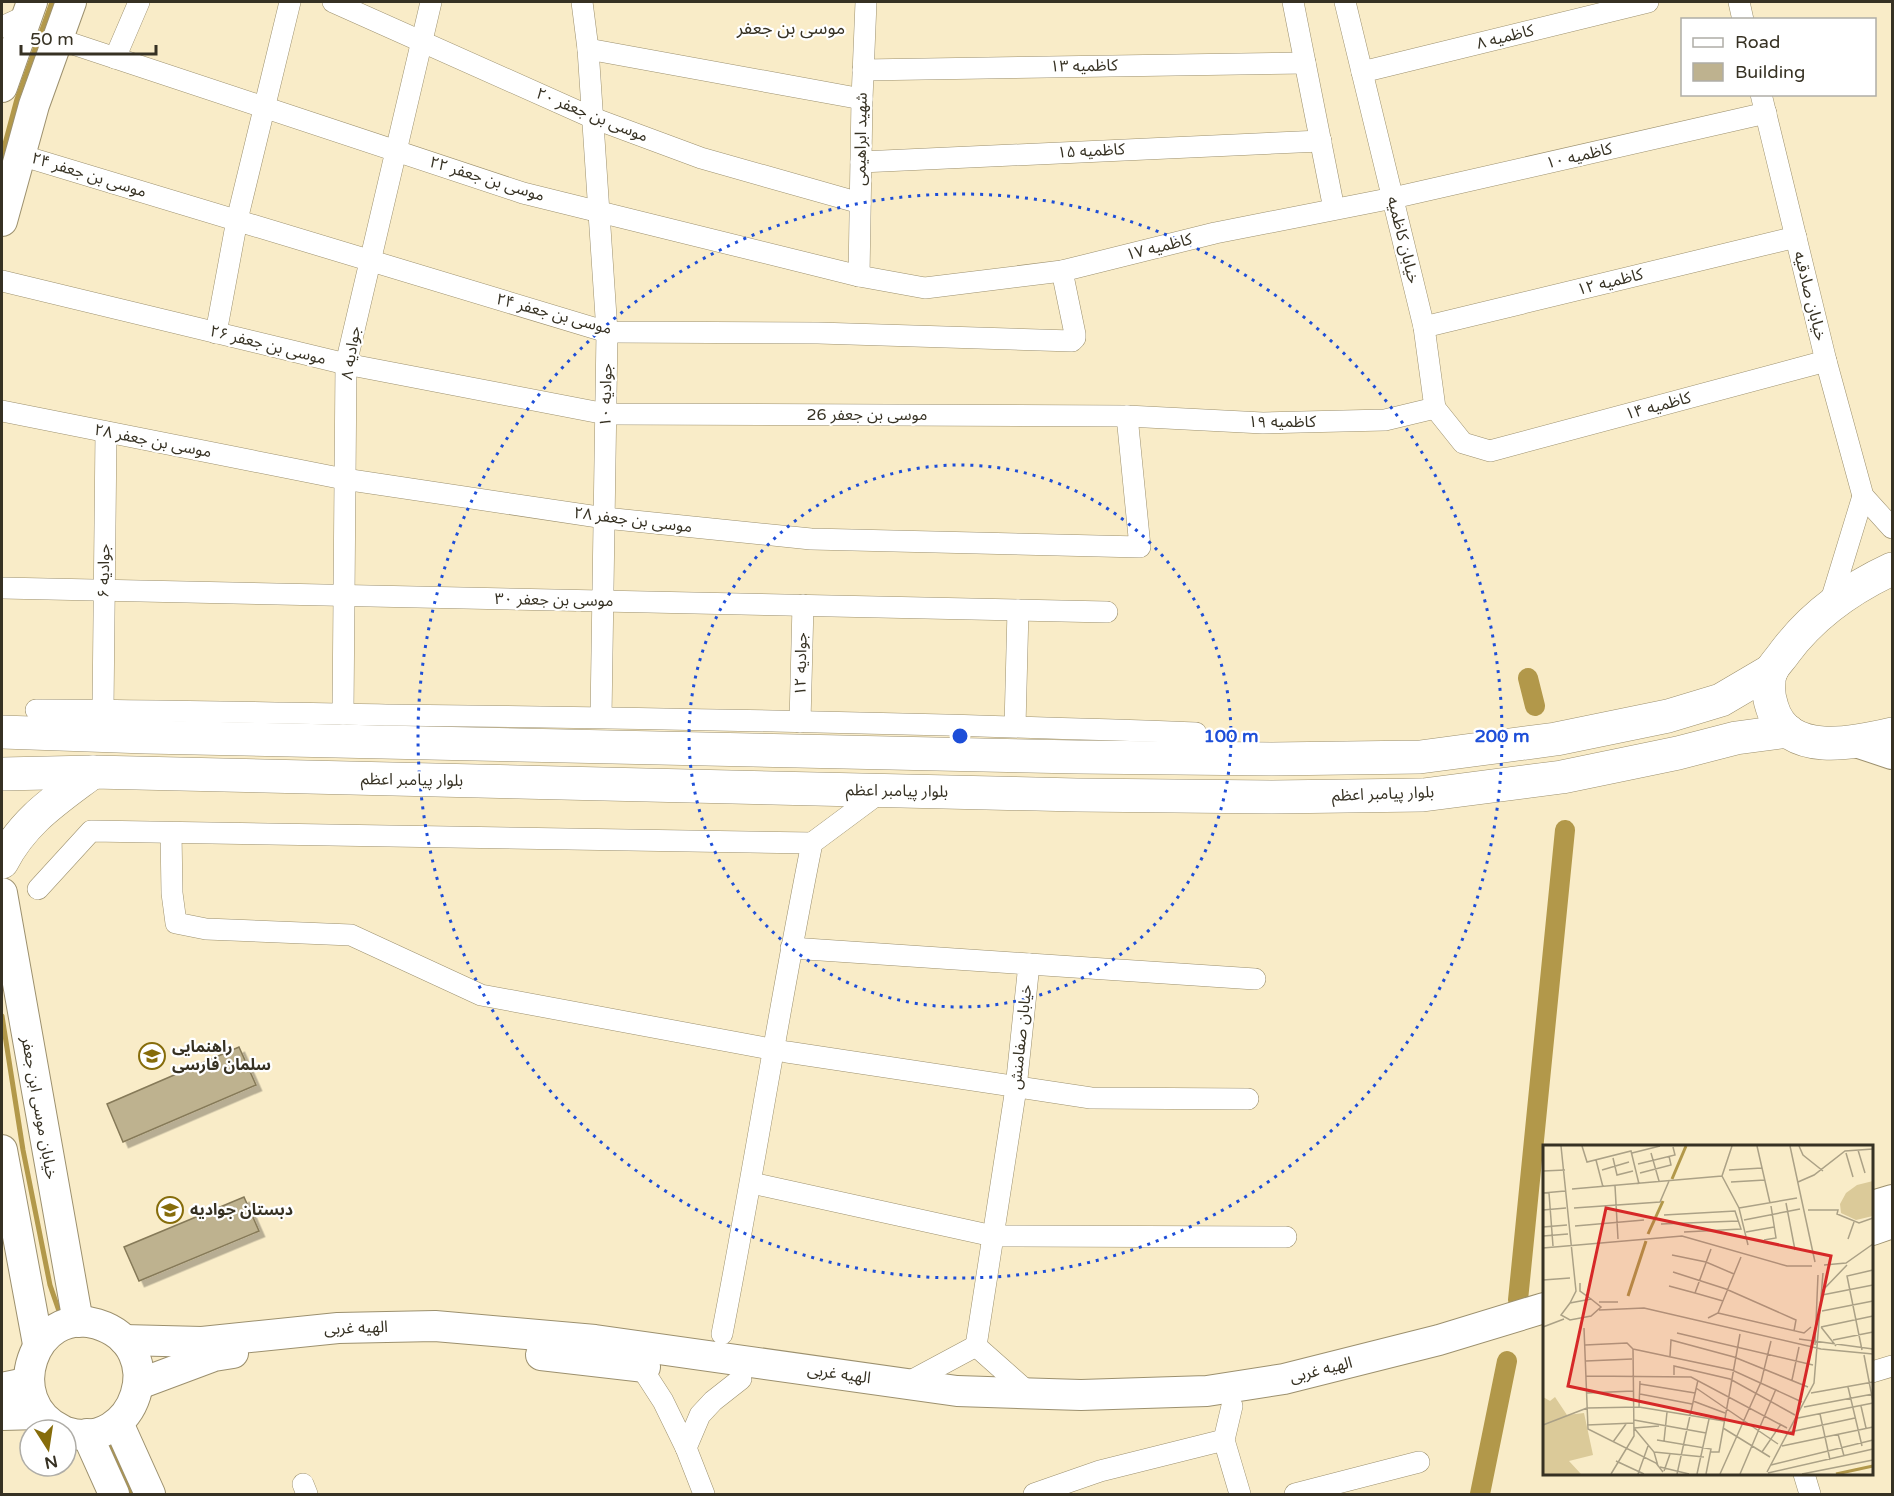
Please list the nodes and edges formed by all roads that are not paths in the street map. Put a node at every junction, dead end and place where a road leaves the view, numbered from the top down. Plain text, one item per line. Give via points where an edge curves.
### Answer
1 (71, 2) edge
2 (139, 2) edge
3 (290, 2) edge
4 (333, 2) edge
5 (431, 2) edge
6 (582, 2) edge
7 (866, 2) edge
8 (1293, 2) edge
9 (1345, 2) edge
10 (1648, 2) edge
11 (1739, 2) edge
12 (20, 14) edge
13 (1743, 18) edge
14 (58, 39) junction
15 (422, 41) junction
16 (588, 49) junction
17 (115, 58) junction
18 (1305, 63) junction
19 (863, 70) junction
20 (1362, 72) junction
21 (2, 87) edge
22 (862, 99) junction
23 (1763, 104) edge
24 (264, 107) junction
25 (593, 118) junction
26 (1321, 141) junction
27 (396, 151) junction
28 (20, 154) junction
29 (861, 162) junction
30 (1392, 198) junction
31 (860, 203) junction
32 (1334, 209) junction
33 (599, 210) junction
34 (237, 220) junction
35 (2, 221) edge
36 (1796, 237) junction
37 (370, 260) junction
38 (1062, 270) junction
39 (859, 276) junction
40 (2, 281) edge
41 (925, 288) joint
42 (1424, 327) junction
43 (607, 332) junction
44 (216, 333) junction
45 (1826, 361) junction
46 (346, 364) junction
47 (1435, 408) junction
48 (2, 411) edge
49 (606, 414) junction
50 (1127, 416) junction
51 (106, 432) junction
52 (1490, 451) joint
53 (345, 479) junction
54 (1863, 496) junction
55 (605, 518) junction
56 (1893, 528) edge
57 (1893, 569) edge
58 (2, 588) edge
59 (103, 591) junction
60 (343, 596) junction
61 (604, 601) junction
62 (803, 606) junction
63 (1828, 608) junction
64 (1018, 610) junction
65 (1107, 612) dead end
66 (1772, 670) junction
67 (1721, 700) junction
68 (36, 710) dead end
69 (103, 710) junction
70 (343, 714) junction
71 (601, 717) junction
72 (800, 722) junction
73 (1015, 726) junction
74 (1788, 731) junction
75 (2, 732) edge
76 (1893, 734) edge
77 (1736, 738) junction
78 (1856, 742) junction
79 (1893, 754) edge
80 (1194, 758) junction
81 (93, 772) junction
82 (2, 774) edge
83 (883, 790) junction
84 (171, 833) junction
85 (812, 843) junction
86 (2, 862) edge
87 (38, 889) dead end
88 (2, 893) edge
89 (791, 948) junction
90 (1029, 964) junction
91 (1255, 979) dead end
92 (775, 1049) junction
93 (1016, 1088) junction
94 (1248, 1100) dead end
95 (3, 1164) edge
96 (752, 1183) junction
97 (1893, 1200) edge
98 (10, 1201) junction
99 (1873, 1206) edge
100 (1893, 1223) edge
101 (1873, 1230) edge
102 (2, 1231) edge
103 (993, 1236) junction
104 (1286, 1237) dead end
105 (1543, 1309) edge
106 (78, 1322) junction
107 (1543, 1329) edge
108 (722, 1334) dead end
109 (124, 1340) junction
110 (38, 1344) junction
111 (976, 1346) junction
112 (1893, 1366) edge
113 (641, 1367) junction
114 (1873, 1372) edge
115 (741, 1379) junction
116 (907, 1383) junction
117 (139, 1384) junction
118 (14, 1386) edge
119 (1029, 1393) junction
120 (1232, 1406) junction
121 (2, 1415) edge
122 (18, 1418) edge
123 (53, 1418) edge
124 (118, 1423) junction
125 (78, 1428) edge
126 (1224, 1440) junction
127 (78, 1446) edge
128 (686, 1448) junction
129 (1419, 1462) dead end
130 (1805, 1475) edge
131 (114, 1494) edge
132 (150, 1494) edge
133 (704, 1494) edge
134 (1034, 1494) edge
135 (1240, 1494) edge
136 (1295, 1494) edge
137 (1810, 1494) edge

1 - 14 street
2 - 17 street
3 - 24 street
4 - 15 street, موسی بن جعفر ۲۰
5 - 15 street, جوادیه ۸
6 - 16 street, جوادیه ۱۰
7 - 19 street, شهید ابراهیمی
8 - 18 street
9 - 20 street, خیابان کاظمیه
10 - 20 street, کاظمیه ۸
11 - 13 street
12 - 21 street
14 - 17 street, موسی بن جعفر ۲۲
14 - 28 street
15 - 25 street, موسی بن جعفر ۲۰
15 - 27 street, جوادیه ۸
16 - 22 street
16 - 25 street, جوادیه ۱۰
17 - 24 street, موسی بن جعفر ۲۲
18 - 19 street, کاظمیه ۱۳
18 - 26 street
19 - 22 street, شهید ابراهیمی
20 - 30 street, خیابان کاظمیه
22 - 29 street, شهید ابراهیمی
23 - 30 street, کاظمیه ۱۰
23 - 36 street, خیابان صادقیه
24 - 27 street, موسی بن جعفر ۲۲
24 - 34 street
25 - 31 street, موسی بن جعفر ۲۰ via 701,158
25 - 33 street, جوادیه ۱۰
26 - 29 street, کاظمیه ۱۵
26 - 32 street
27 - 33 street, موسی بن جعفر ۲۲ via 523,193
27 - 37 street, جوادیه ۸
28 - 34 street, موسی بن جعفر ۲۴
28 - 35 street
29 - 31 street, شهید ابراهیمی
30 - 32 street, کاظمیه ۱۷
30 - 42 street, خیابان کاظمیه
31 - 39 street, شهید ابراهیمی
32 - 38 street, کاظمیه ۱۷
33 - 39 street, موسی بن جعفر ۲۲
33 - 43 street, جوادیه ۱۰
34 - 37 street, موسی بن جعفر ۲۴
34 - 44 street
36 - 42 street, کاظمیه ۱۲
36 - 45 street, خیابان صادقیه
37 - 43 street, موسی بن جعفر ۲۴
37 - 46 street, جوادیه ۸
38 - 41 street, کاظمیه ۱۷
38 - 43 street, موسی بن جعفر ۲۴ via 1075,334 1072,341 818,333
39 - 41 street, موسی بن جعفر ۲۲
40 - 44 street, موسی بن جعفر ۲۶
42 - 47 street, خیابان کاظمیه
43 - 49 street, جوادیه ۱۰
44 - 46 street, موسی بن جعفر ۲۶
45 - 52 street, کاظمیه ۱۴
45 - 54 street, خیابان صادقیه
46 - 49 street, موسی بن جعفر ۲۶
46 - 53 street, جوادیه ۸
47 - 50 street, کاظمیه ۱۹ via 1385,420 1285,423
47 - 52 street, خیابان کاظمیه via 1462,443
48 - 51 street, موسی بن جعفر ۲۸
49 - 50 street, موسی بن جعفر 26
49 - 55 street, جوادیه ۱۰
50 - 55 street, موسی بن جعفر ۲۸ via 1140,547 811,539
51 - 53 street, موسی بن جعفر ۲۸
51 - 59 street, جوادیه ۶
53 - 55 street, موسی بن جعفر ۲۸
53 - 60 street, جوادیه ۸
54 - 56 street
54 - 63 street
55 - 61 street, جوادیه ۱۰
57 - 63 main road
58 - 59 street, موسی بن جعفر ۳۰
59 - 60 street, موسی بن جعفر ۳۰
59 - 69 street, جوادیه ۶
60 - 61 street, موسی بن جعفر ۳۰
60 - 70 street, جوادیه ۸
61 - 62 street, موسی بن جعفر ۳۰
61 - 71 street, جوادیه ۱۰
62 - 64 street, موسی بن جعفر ۳۰
62 - 72 street, جوادیه ۱۲
63 - 66 main road via 1800,632
64 - 65 street, موسی بن جعفر ۳۰
64 - 73 street
66 - 67 main road
66 - 74 main road via 1768,693 1774,714
67 - 77 main road via 1735,716
67 - 80 main road via 1668,716 1556,739 1420,757
68 - 69 street
69 - 70 street
70 - 71 street
71 - 72 street
72 - 73 street
73 - 80 street via 1196,733
74 - 77 main road, بلوار پیامبر اعظم
74 - 78 main road via 1808,742
75 - 80 main road
76 - 78 main road
77 - 83 main road, بلوار پیامبر اعظم via 1562,777 1423,795 1272,797
78 - 79 street
81 - 82 main road, بلوار پیامبر اعظم
81 - 83 main road, بلوار پیامبر اعظم
81 - 86 main road via 34,818
83 - 85 street
84 - 85 street
84 - 87 street via 91,831
84 - 92 street via 176,923 351,935 481,995
85 - 89 street
88 - 106 street, خیابان موسی ابن جعفر
89 - 90 street, خیابان صفامنش
89 - 92 street
90 - 91 street
90 - 93 street, خیابان صفامنش
92 - 93 street
92 - 96 street
93 - 94 street via 1090,1098
93 - 103 street, خیابان صفامنش
95 - 98 street
96 - 103 street
96 - 108 street
97 - 99 street
98 - 102 street
98 - 110 street
100 - 101 street
103 - 104 street
103 - 111 street, خیابان صفامنش
105 - 119 street, الهیه غربی via 1439,1340 1284,1379 1207,1391
106 - 109 street via 111,1329
106 - 110 street via 49,1333
107 - 120 street, الهیه غربی via 1411,1367
109 - 116 street, الهیه غربی via 202,1342 338,1328 435,1326 595,1340
109 - 117 street via 134,1354
110 - 118 street
111 - 116 street
111 - 119 street
112 - 114 street
113 - 115 street, الهیه غربی
113 - 117 street, الهیه غربی via 465,1347 343,1343 272,1347 214,1356
113 - 128 street
115 - 120 street, الهیه غربی via 956,1406 1042,1412 1148,1412
115 - 128 street via 700,1414
116 - 119 street, الهیه غربی via 957,1391
117 - 124 street via 131,1409
118 - 123 street
120 - 126 street
121 - 122 street
124 - 125 street via 103,1431
124 - 132 street
126 - 134 street via 1100,1471
126 - 135 street
127 - 131 street
128 - 133 street
129 - 136 street
130 - 137 street

